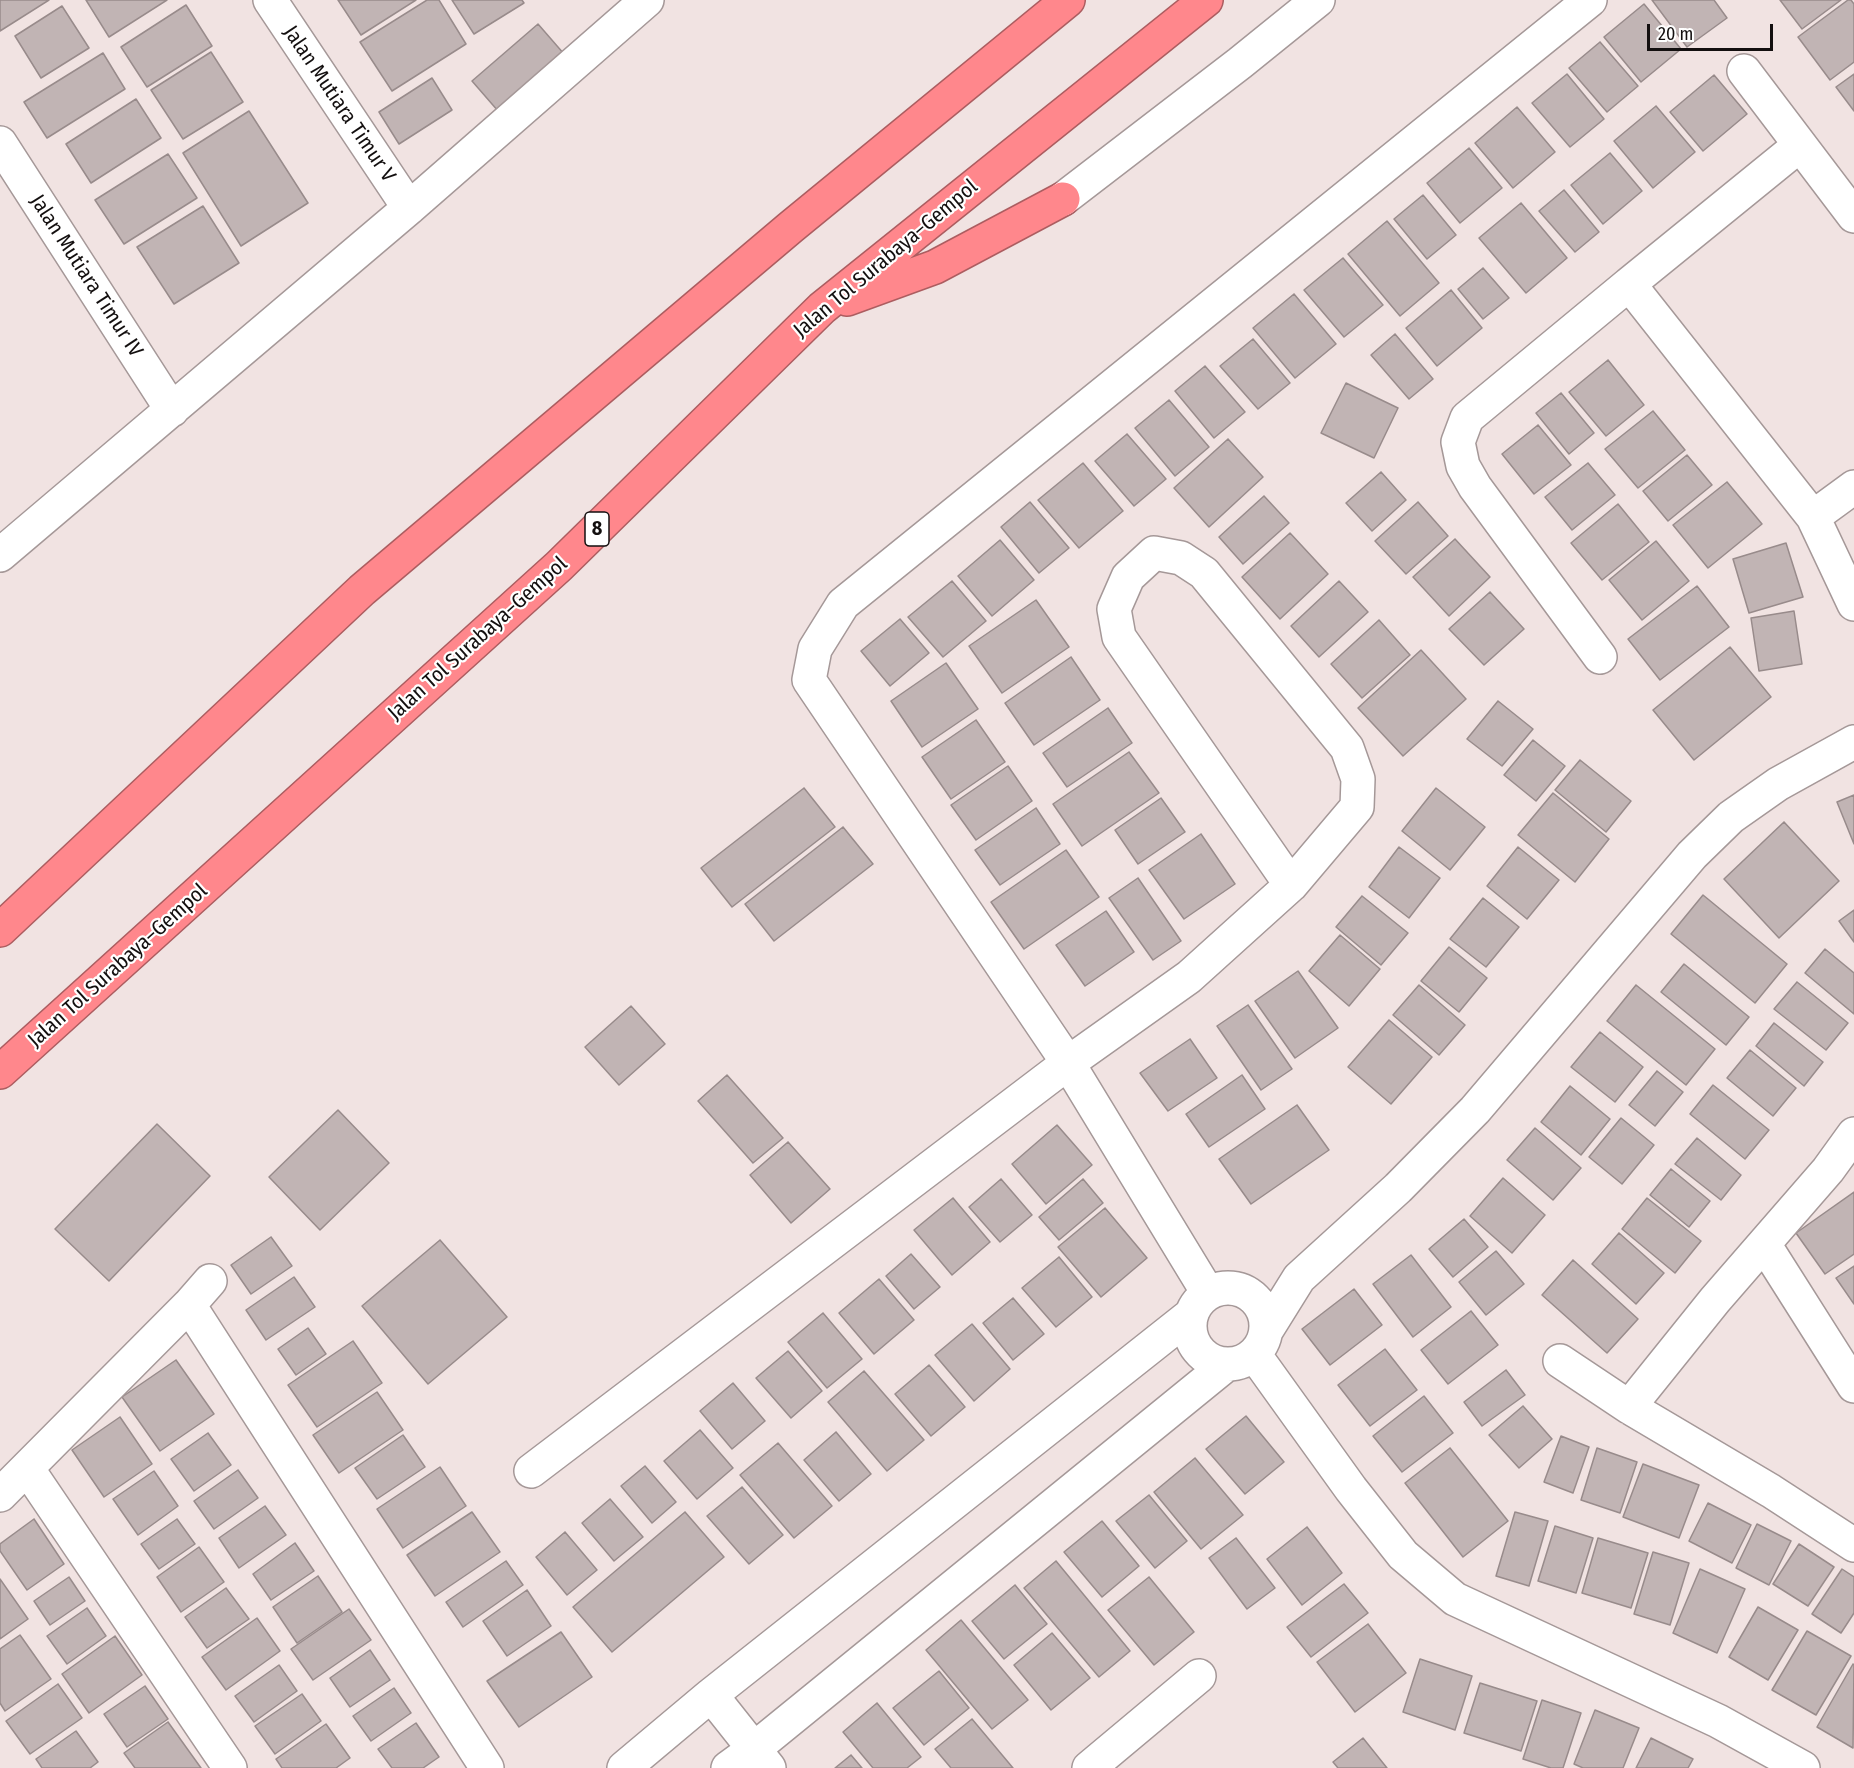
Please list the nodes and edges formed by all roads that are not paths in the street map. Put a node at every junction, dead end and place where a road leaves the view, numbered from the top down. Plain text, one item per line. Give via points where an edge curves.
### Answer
1 (270, 0) edge
2 (1068, 0) edge
3 (1206, 0) edge
4 (1318, 0) edge
5 (1590, 0) edge
6 (629, 6) edge
7 (1744, 71) dead end
8 (0, 143) edge
9 (1800, 145) junction
10 (1063, 199) joint
11 (409, 208) junction
12 (1854, 216) edge
13 (1629, 284) junction
14 (822, 308) junction
15 (172, 410) junction
16 (1854, 487) edge
17 (1813, 517) junction
18 (0, 555) edge
19 (1854, 604) edge
20 (1600, 657) dead end
21 (1854, 742) edge
22 (1291, 885) junction
23 (0, 930) edge
24 (1068, 1063) junction
25 (0, 1072) edge
26 (1854, 1134) edge
27 (1764, 1244) junction
28 (1299, 1278) junction
29 (1211, 1298) junction
30 (1249, 1350) junction
31 (1560, 1361) dead end
32 (1854, 1386) edge
33 (1629, 1407) junction
34 (27, 1468) junction
35 (531, 1471) dead end
36 (0, 1496) edge
37 (1854, 1545) edge
38 (1199, 1676) dead end
39 (711, 1695) junction
40 (750, 1762) edge
41 (230, 1768) edge
42 (487, 1768) edge
43 (624, 1768) edge
44 (1089, 1768) edge
45 (1803, 1768) edge

1 - 11 street, Jalan Mutiara Timur V
2 - 23 highway via 791,226 362,590
3 - 14 highway, Jalan Tol Surabaya–Gempol / 8
4 - 10 street
5 - 24 street via 843,604 815,649 809,680
6 - 11 street
7 - 9 street
8 - 15 street, Jalan Mutiara Timur IV
9 - 12 street
9 - 13 street
10 - 14 highway via 935,267
11 - 15 street
13 - 17 street
13 - 20 street via 1467,418 1458,442 1463,466 1475,487
14 - 25 highway, Jalan Tol Surabaya–Gempol / 8 via 559,566
15 - 18 street
16 - 17 street
17 - 19 street
21 - 28 street via 1778,784 1731,817 1692,855 1475,1110 1398,1188
22 - 22 street via 1357,807 1358,779 1347,748 1204,573 1181,558 1154,553 1128,577 1114,609 1119,637
22 - 24 street via 1189,977
24 - 29 street
24 - 35 street
26 - 27 street
27 - 32 street
27 - 33 street
28 - 29 street
28 - 30 street
29 - 30 street via 1248,1293 1259,1302 1265,1316
29 - 30 street via 1190,1328 1202,1353 1213,1361
29 - 39 street
30 - 40 street
30 - 45 street via 1403,1556 1455,1599 1718,1721
31 - 33 street
33 - 37 street
34 - 36 street
34 - 41 street
34 - 42 street via 199,1293
38 - 44 street
39 - 40 street
39 - 43 street

